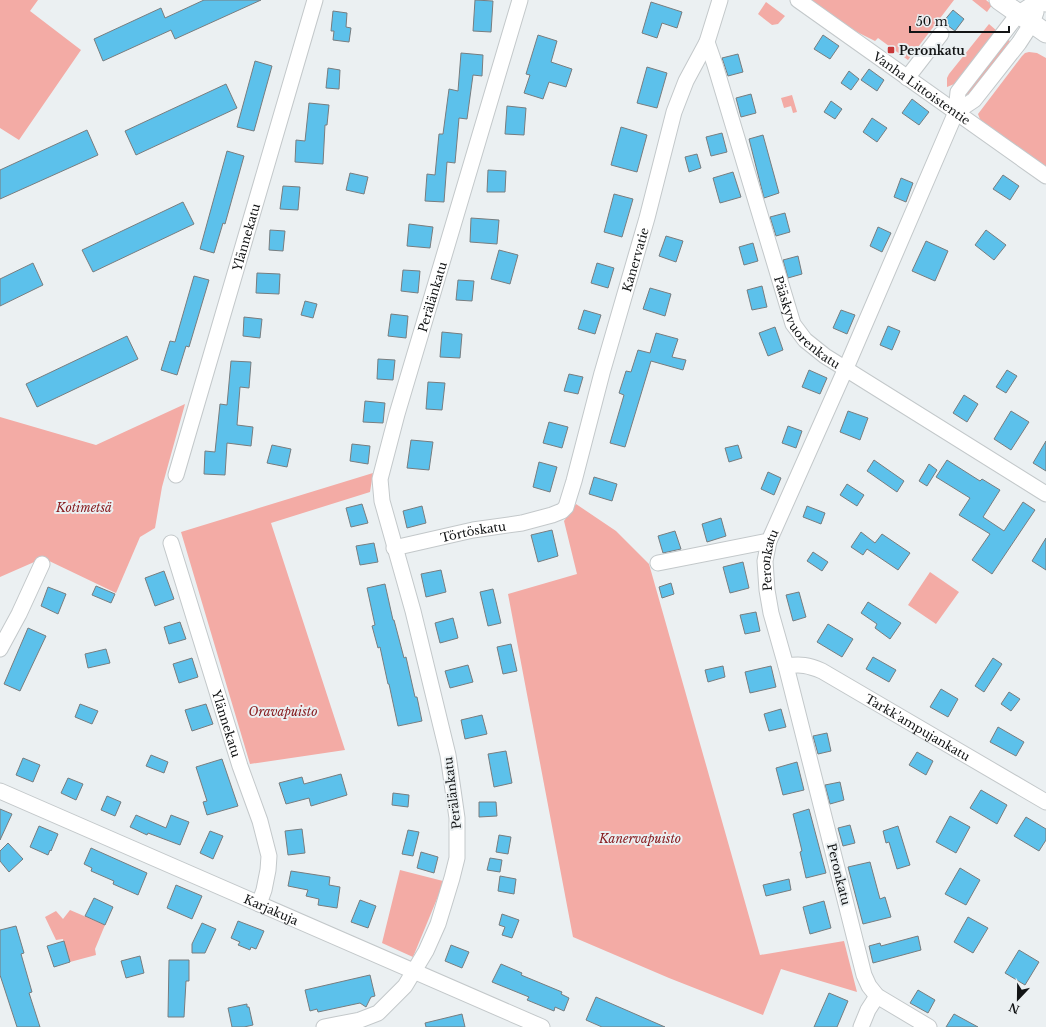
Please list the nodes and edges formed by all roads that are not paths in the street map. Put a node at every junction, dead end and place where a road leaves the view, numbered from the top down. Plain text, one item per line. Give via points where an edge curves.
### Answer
1 (315, 0) edge
2 (520, 0) edge
3 (720, 0) edge
4 (798, 0) edge
5 (999, 0) edge
6 (1041, 0) edge
7 (1046, 2) edge
8 (1032, 23) edge
9 (941, 34) dead end
10 (707, 42) junction
11 (907, 78) junction
12 (956, 112) junction
13 (1046, 176) edge
14 (846, 368) junction
15 (176, 474) dead end
16 (1046, 494) edge
17 (552, 515) joint
18 (769, 541) junction
19 (171, 543) dead end
20 (394, 548) junction
21 (658, 563) dead end
22 (42, 564) dead end
23 (0, 650) edge
24 (786, 666) junction
25 (0, 790) edge
26 (1046, 802) edge
27 (259, 904) junction
28 (414, 972) junction
29 (877, 996) junction
30 (379, 1020) edge
31 (324, 1027) edge
32 (542, 1027) edge
33 (861, 1027) edge
34 (929, 1027) edge

1 - 15 street, Ylännekatu
2 - 20 street, Perälänkatu via 380,479 382,501
3 - 10 street, Kanervatie
4 - 11 street, Vanha Littoistentie
5 - 8 main road
6 - 7 main road
6 - 8 street, Peronkatu
8 - 12 street, Peronkatu via 958,92
9 - 11 street
10 - 14 street, Pääskyvuorenkatu via 793,324 805,340
10 - 17 street, Kanervatie via 686,81 674,112 566,506 562,511
11 - 12 street, Vanha Littoistentie
12 - 13 street, Vanha Littoistentie
12 - 14 street, Peronkatu
14 - 16 street, Pääskyvuorenkatu
14 - 18 street, Peronkatu
17 - 20 street, Törtöskatu
18 - 21 street
18 - 24 street, Peronkatu via 765,561 767,590
19 - 27 street, Ylännekatu via 269,856 264,890
20 - 28 street, Perälänkatu via 448,755 457,818 457,858 452,878 438,924
22 - 23 street
24 - 26 street, Tarkk'ampujankatu via 800,664 822,671
24 - 29 street, Peronkatu via 864,975
25 - 27 street, Karjakuja
27 - 28 street, Karjakuja
28 - 30 street, Perälänkatu
28 - 32 street, Karjakuja
29 - 33 street
29 - 34 street
30 - 31 street via 360,1020

